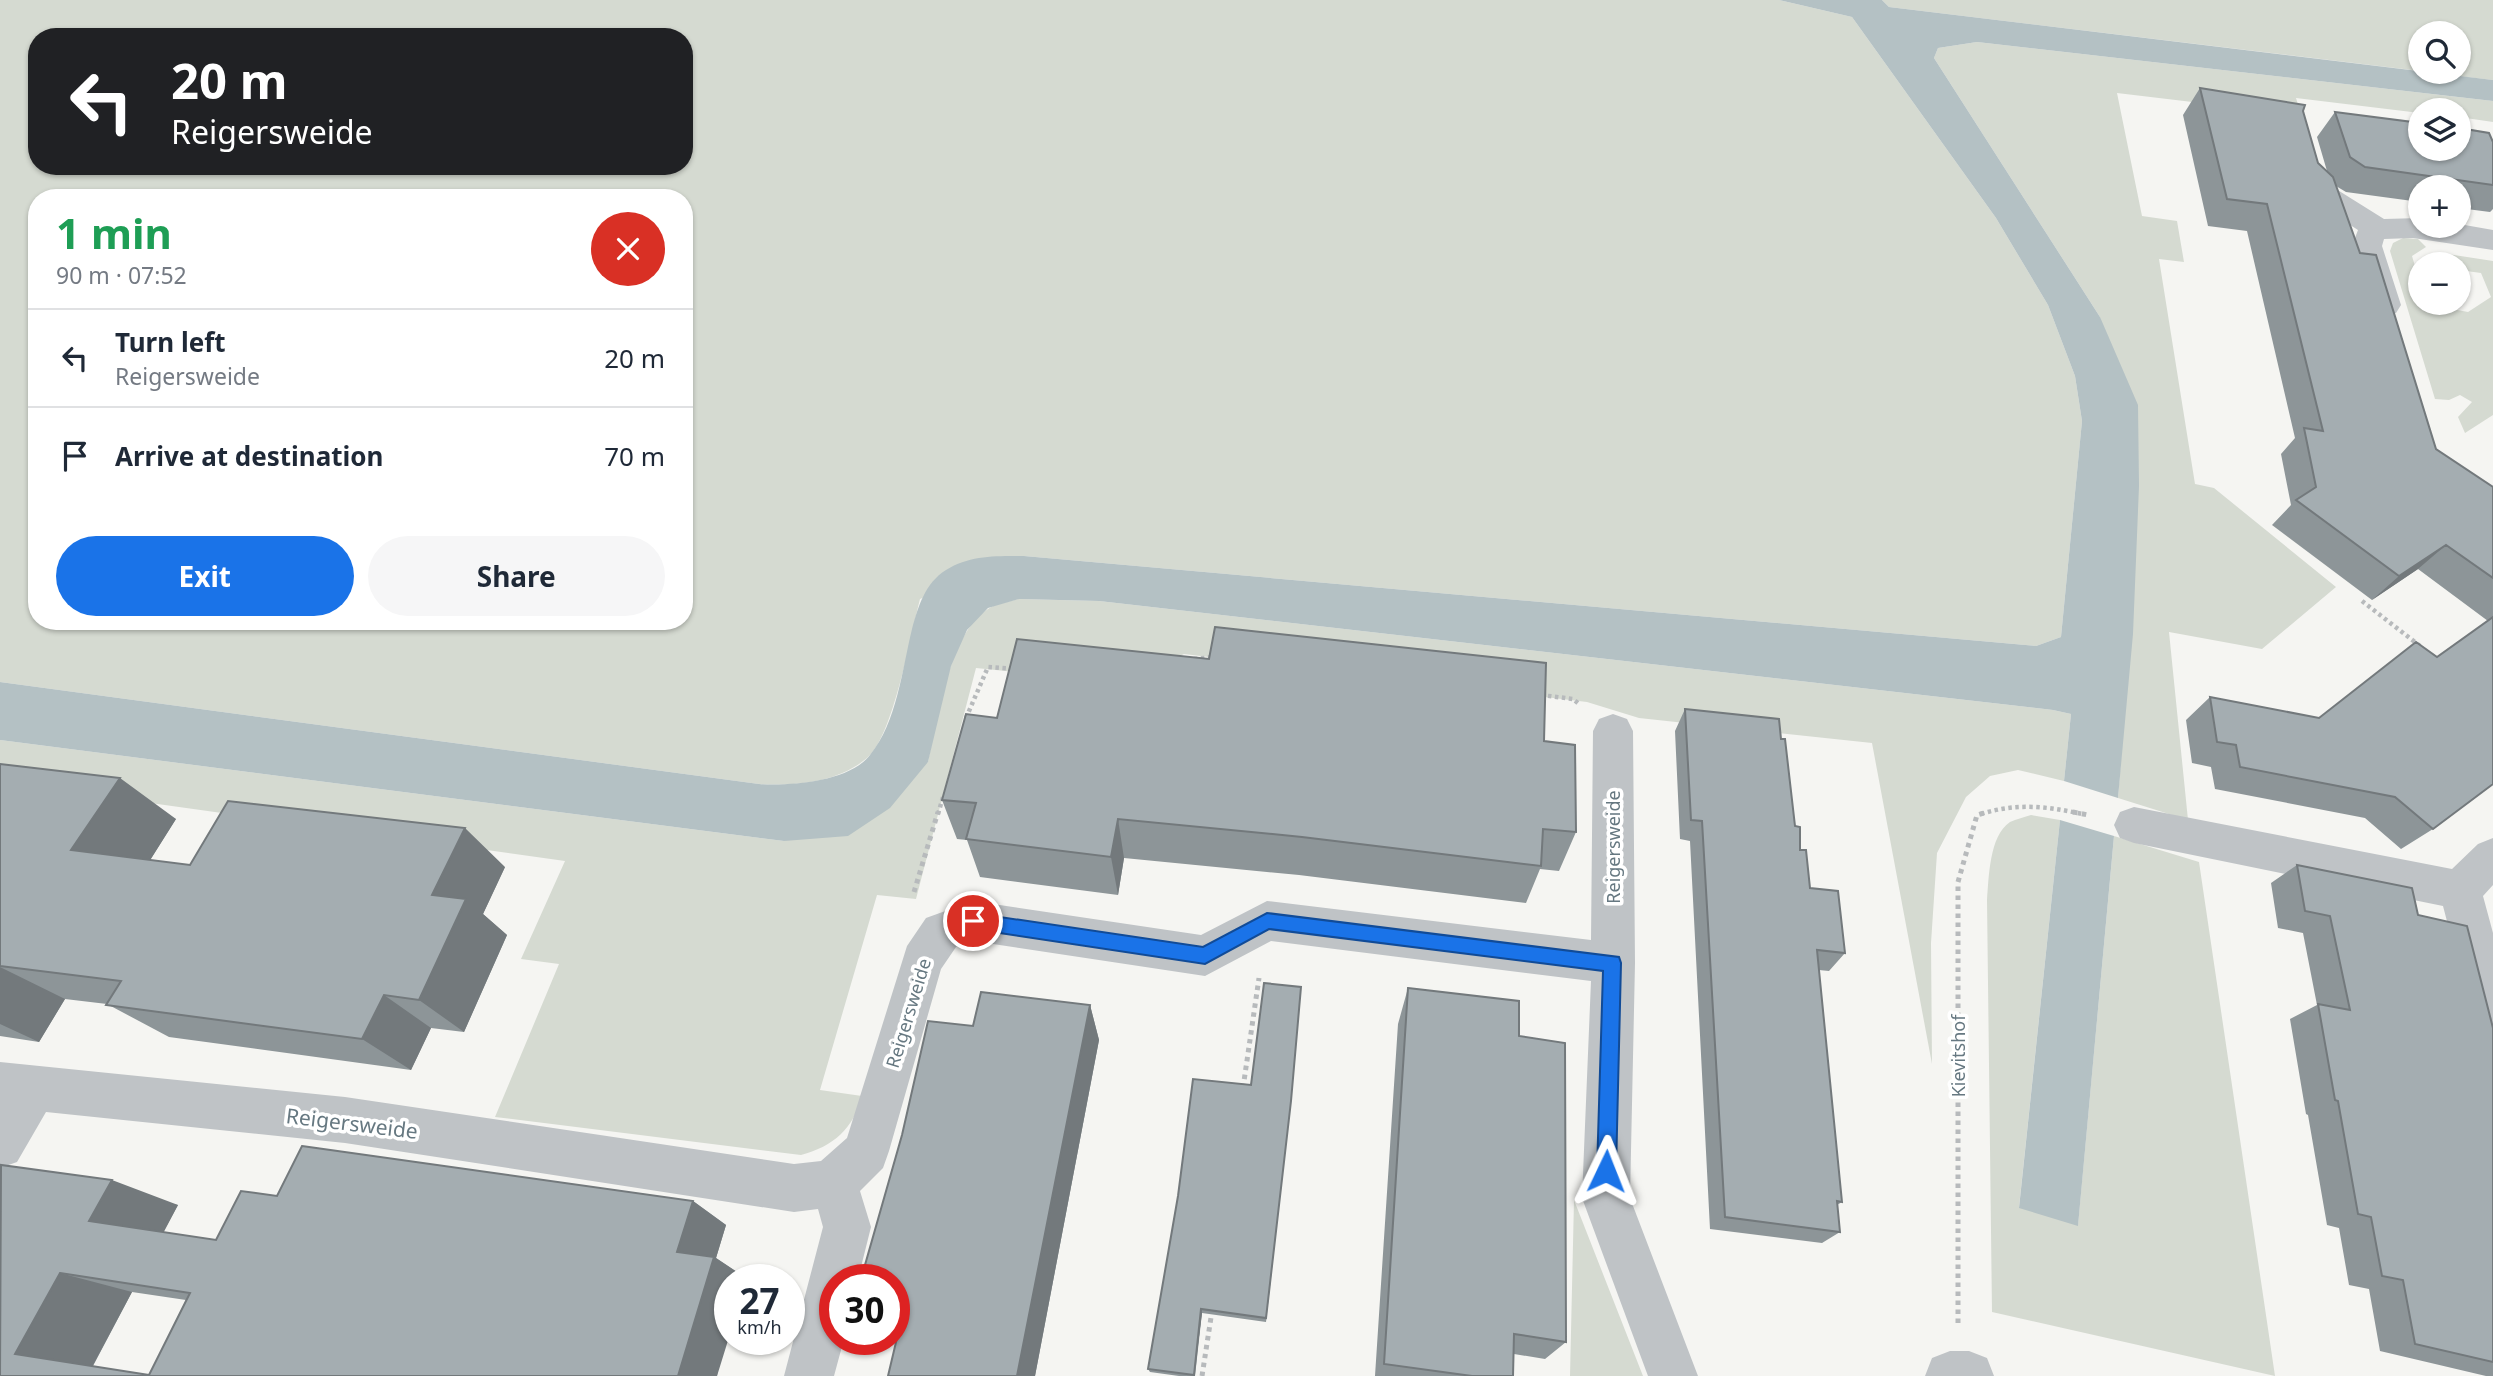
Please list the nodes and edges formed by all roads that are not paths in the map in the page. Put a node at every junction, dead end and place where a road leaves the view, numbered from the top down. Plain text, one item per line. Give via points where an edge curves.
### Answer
1 (2304, 150) edge
2 (2379, 229) junction
3 (2493, 240) edge
4 (2396, 338) edge
5 (1613, 731) road end
6 (2134, 825) dead end
7 (2493, 857) edge
8 (2460, 890) junction
9 (1612, 963) junction
10 (2493, 1013) edge
11 (17, 1087) edge
12 (0, 1145) edge
13 (834, 1182) junction
14 (809, 1376) edge
15 (1674, 1376) edge

1 - 2 street via 2315,188
2 - 3 street via 2401,227
2 - 4 street via 2371,233 2367,246
5 - 9 street, Reigersweide
6 - 8 street
7 - 8 street
8 - 10 street
9 - 13 street, Reigersweide via 1267,921 1205,956 973,921 942,932 922,960 866,1151
9 - 15 street, Reigersweide via 1606,1198
11 - 12 street, Reigersweide
11 - 13 street, Reigersweide via 345,1121 794,1188
13 - 14 street via 847,1227

